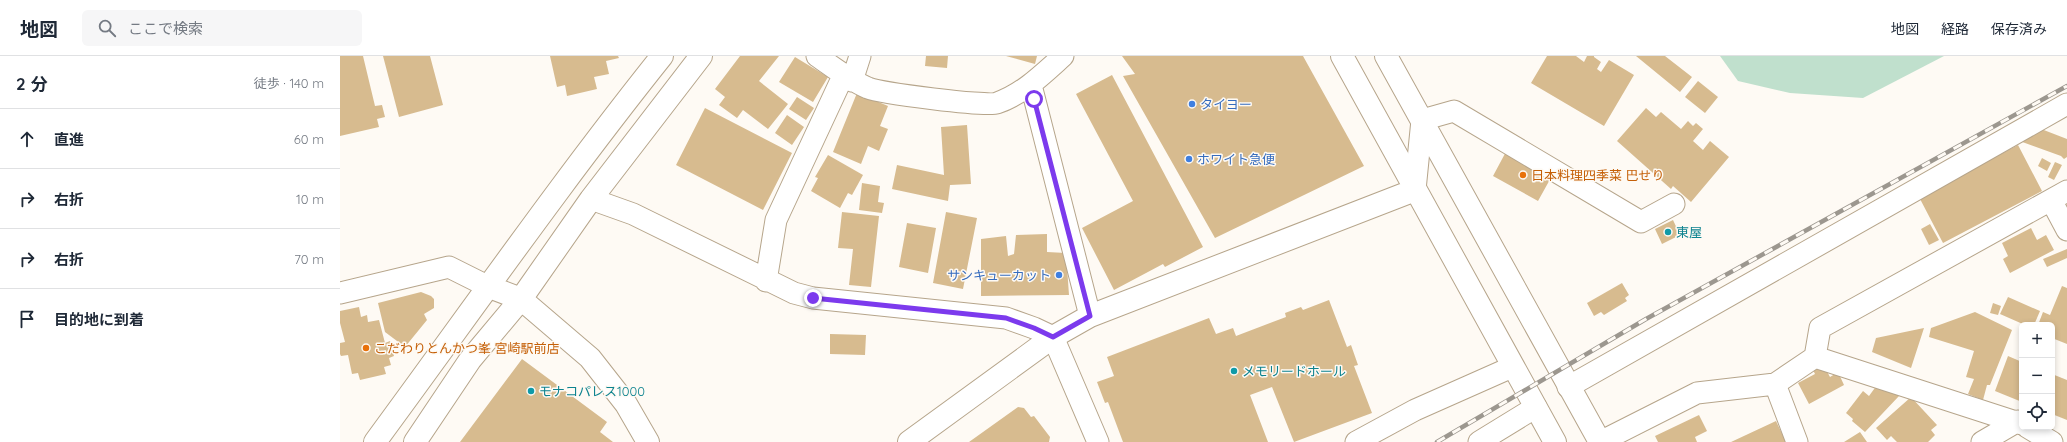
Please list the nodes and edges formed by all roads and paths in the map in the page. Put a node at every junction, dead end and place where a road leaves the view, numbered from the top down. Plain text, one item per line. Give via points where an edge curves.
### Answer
1 (662, 56) edge
2 (701, 56) edge
3 (816, 56) edge
4 (860, 56) edge
5 (1063, 56) edge
6 (1342, 56) edge
7 (1386, 56) edge
8 (848, 78) junction
9 (1031, 85) junction
10 (2067, 104) edge
11 (1422, 120) junction
12 (1415, 190) junction
13 (2059, 196) edge
14 (591, 199) junction
15 (1674, 204) dead end
16 (2067, 230) edge
17 (766, 281) junction
18 (487, 286) junction
19 (340, 293) edge
20 (521, 299) junction
21 (1090, 316) junction
22 (1053, 337) junction
23 (1814, 357) junction
24 (1512, 367) junction
25 (1775, 384) junction
26 (1568, 386) junction
27 (1536, 407) junction
28 (2019, 423) edge
29 (2019, 425) edge
30 (2032, 430) edge
31 (375, 442) edge
32 (415, 442) edge
33 (648, 442) edge
34 (909, 442) edge
35 (1098, 442) edge
36 (1356, 442) edge
37 (1479, 442) edge
38 (1555, 442) edge
39 (1600, 442) edge
40 (1797, 442) edge
41 (1982, 442) edge
42 (2052, 442) edge

1 - 18 street
2 - 14 street
3 - 8 street
4 - 8 street
5 - 9 street
6 - 12 street
7 - 11 street
8 - 9 street via 870,89 973,104 996,104
8 - 17 street via 776,220
9 - 21 street
10 - 26 street
11 - 12 street
11 - 15 street via 1454,111 1641,222
11 - 26 street
12 - 21 street
12 - 24 street
13 - 16 street
13 - 23 street via 1820,328
14 - 17 street via 633,214
14 - 20 street
17 - 22 street via 813,298 1006,318
18 - 19 street via 449,267
18 - 20 street
18 - 31 street
20 - 32 street via 470,360
20 - 33 street via 590,358 626,404
21 - 22 street
22 - 34 street
22 - 35 street
23 - 25 street
23 - 28 street
24 - 27 street
24 - 36 street via 1415,410
25 - 39 street via 1697,393
25 - 40 street
26 - 39 street
27 - 37 street
27 - 38 street
29 - 41 street
30 - 42 street

